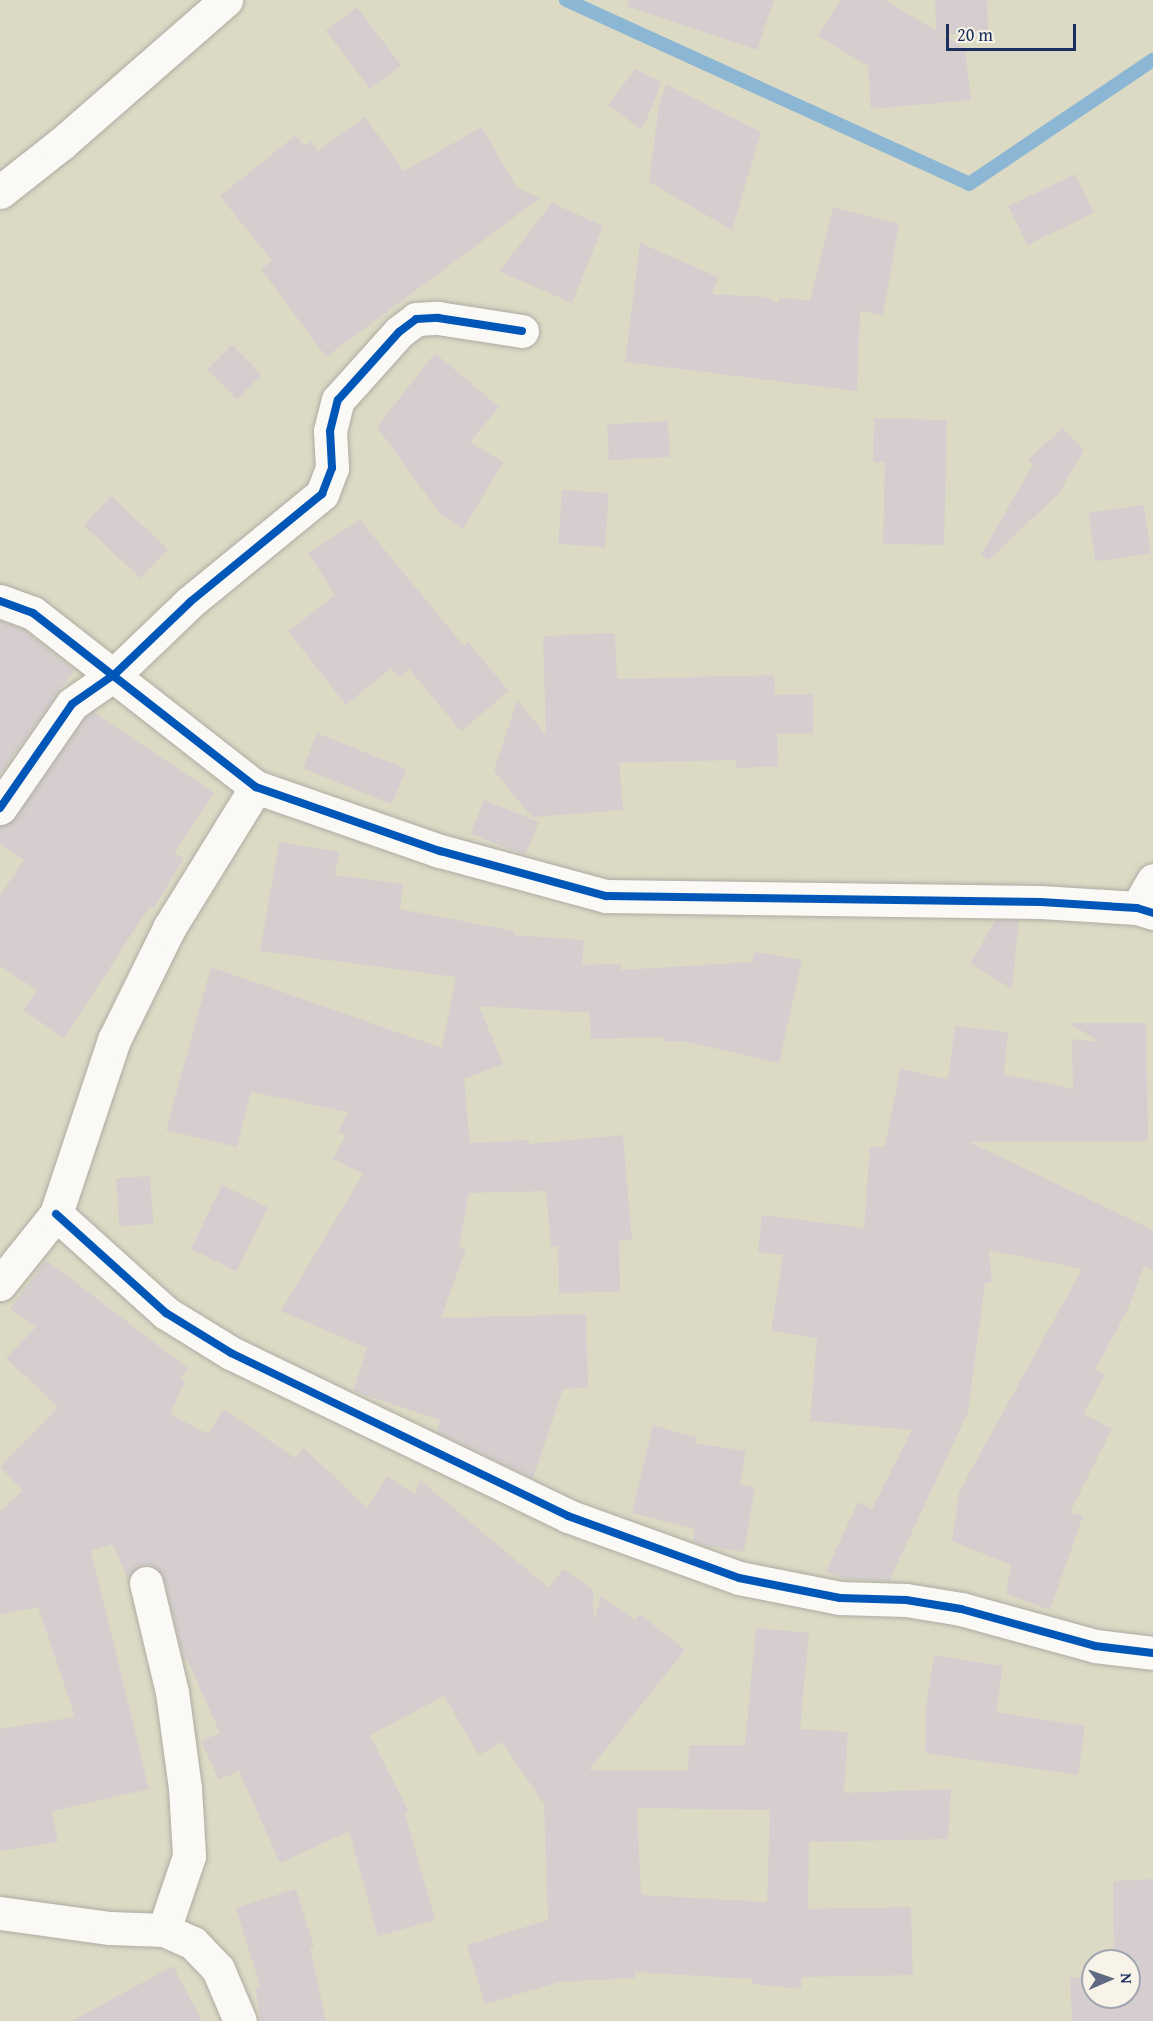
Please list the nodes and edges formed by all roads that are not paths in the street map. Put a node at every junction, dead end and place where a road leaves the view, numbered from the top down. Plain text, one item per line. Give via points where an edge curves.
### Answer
1 (226, 0) edge
2 (0, 192) edge
3 (522, 331) dead end
4 (0, 601) edge
5 (115, 674) junction
6 (256, 787) junction
7 (0, 808) edge
8 (1153, 880) edge
9 (1145, 911) edge
10 (56, 1214) junction
11 (0, 1284) edge
12 (146, 1583) dead end
13 (1153, 1653) edge
14 (0, 1912) edge
15 (164, 1930) junction
16 (240, 2021) edge

1 - 2 street
3 - 5 street via 438,318 416,319 399,332 338,400 330,431 332,468 322,494 190,602
4 - 5 street via 33,613
5 - 6 street
5 - 7 street via 72,704
6 - 9 street via 440,851 606,896 1030,902
6 - 10 street via 169,928 114,1040
8 - 9 street
10 - 11 street
10 - 13 street via 166,1313 231,1353 568,1516 739,1578 840,1598 906,1600 961,1609 1095,1646
12 - 15 street via 172,1692 189,1856
14 - 15 street via 110,1928
15 - 16 street via 194,1944 218,1969

